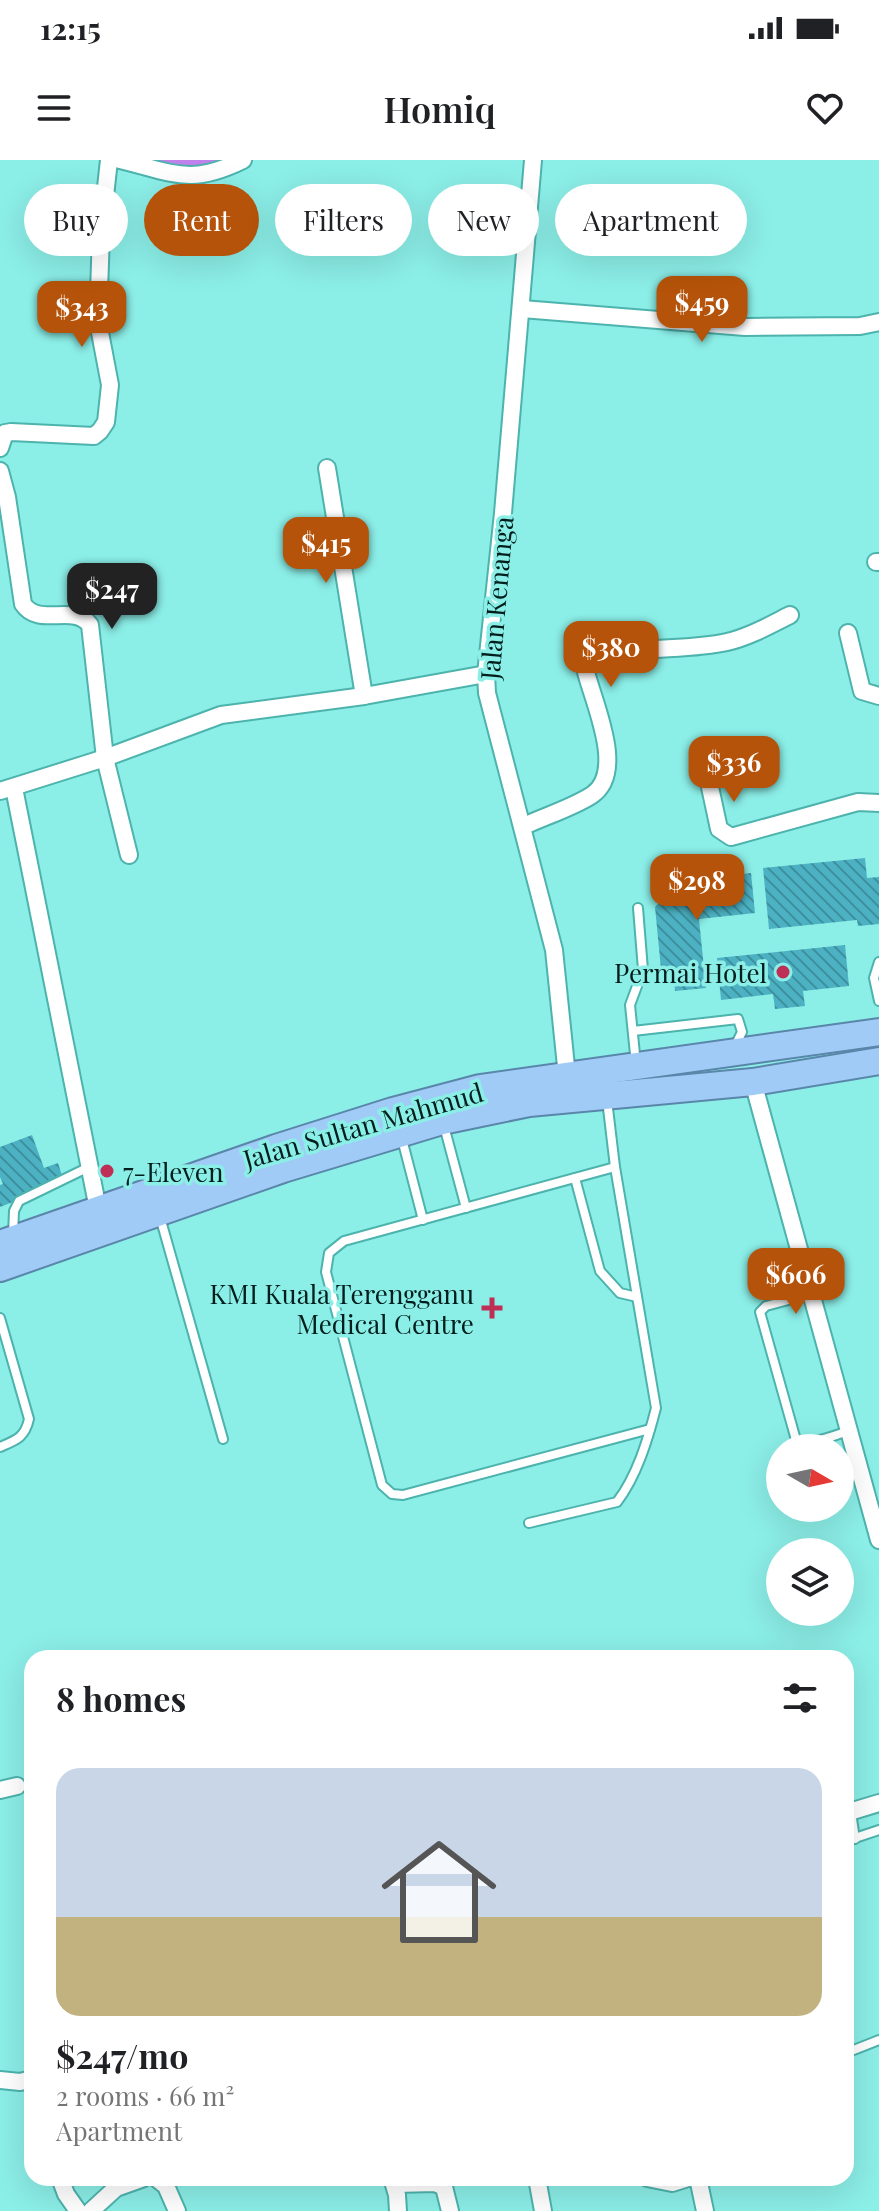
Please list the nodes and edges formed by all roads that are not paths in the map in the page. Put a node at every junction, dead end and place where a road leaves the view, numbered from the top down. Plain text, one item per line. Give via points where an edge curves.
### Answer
1 (109, 160) edge
2 (120, 160) edge
3 (243, 160) edge
4 (533, 160) edge
5 (522, 309) junction
6 (879, 322) edge
7 (0, 448) edge
8 (327, 468) dead end
9 (0, 471) edge
10 (790, 615) dead end
11 (848, 633) dead end
12 (486, 674) junction
13 (364, 696) junction
14 (879, 696) edge
15 (105, 758) junction
16 (710, 787) dead end
17 (7, 789) edge
18 (879, 803) edge
19 (524, 826) junction
20 (129, 855) dead end
21 (638, 908) dead end
22 (879, 962) edge
23 (879, 1001) edge
24 (633, 1031) junction
25 (879, 1032) edge
26 (730, 1053) junction
27 (879, 1061) edge
28 (636, 1066) junction
29 (567, 1076) junction
30 (753, 1082) junction
31 (606, 1095) junction
32 (442, 1121) junction
33 (400, 1133) junction
34 (89, 1167) junction
35 (615, 1167) junction
36 (575, 1178) junction
37 (466, 1208) junction
38 (98, 1209) junction
39 (159, 1212) junction
40 (423, 1220) junction
41 (6, 1242) edge
42 (0, 1268) edge
43 (811, 1294) junction
44 (637, 1297) junction
45 (0, 1318) edge
46 (650, 1429) junction
47 (849, 1431) junction
48 (223, 1439) dead end
49 (0, 1447) edge
50 (529, 1523) dead end
51 (879, 1540) edge
52 (17, 1786) dead end
53 (0, 1790) edge
54 (879, 1803) edge
55 (854, 1811) edge
56 (879, 1830) edge
57 (854, 1839) edge
58 (879, 2040) edge
59 (854, 2050) edge
60 (0, 2080) edge
61 (24, 2081) edge
62 (63, 2186) edge
63 (122, 2186) edge
64 (166, 2186) edge
65 (395, 2186) edge
66 (442, 2186) edge
67 (538, 2186) edge
68 (700, 2186) edge
69 (78, 2211) edge
70 (91, 2211) edge
71 (177, 2211) edge
72 (398, 2211) edge
73 (450, 2211) edge
74 (543, 2211) edge
75 (705, 2211) edge

1 - 7 street via 98,322 110,385 106,422 94,436 5,433
2 - 3 street via 199,177
4 - 5 street, Jalan Kenanga
5 - 6 street via 745,327
5 - 12 street, Jalan Kenanga
8 - 13 street
9 - 15 street via 23,604 35,615 79,616 90,625
10 - 19 street via 727,642 592,660 586,672 609,758 604,784 592,795
11 - 14 street via 862,691
12 - 13 street
12 - 19 street, Jalan Kenanga
13 - 15 street via 221,715
15 - 17 street
15 - 20 street
16 - 18 street via 719,829 731,837 858,802
17 - 34 street
19 - 29 street, Jalan Kenanga via 554,950
21 - 24 lane via 643,970 630,1005
22 - 23 lane via 874,978
24 - 26 lane via 738,1019 742,1032
24 - 28 lane
25 - 26 highway, Jalan Sultan Mahmud
26 - 28 highway, Jalan Sultan Mahmud
27 - 30 highway, Jalan Sultan Mahmud
28 - 29 highway, Jalan Sultan Mahmud
29 - 38 highway, Jalan Sultan Mahmud via 480,1088 393,1111
30 - 31 highway, Jalan Sultan Mahmud
30 - 43 street
31 - 32 highway, Jalan Sultan Mahmud via 529,1103
31 - 35 lane
32 - 33 highway, Jalan Sultan Mahmud
32 - 37 lane
33 - 39 highway, Jalan Sultan Mahmud
33 - 40 lane
34 - 38 street
34 - 41 lane via 19,1201
35 - 36 lane
35 - 44 lane
36 - 37 lane
36 - 44 lane via 600,1271 620,1293
37 - 40 lane
38 - 41 highway, Jalan Sultan Mahmud
39 - 42 highway, Jalan Sultan Mahmud
39 - 48 lane
40 - 46 lane via 344,1241 329,1253 327,1262 382,1485 403,1495
43 - 47 street
43 - 47 lane via 760,1312 796,1440
44 - 46 lane via 656,1408
45 - 49 lane via 29,1419 26,1433
46 - 50 lane via 617,1502
47 - 51 street
52 - 53 street
54 - 55 street
56 - 57 lane
58 - 59 lane
60 - 61 street
62 - 69 street
63 - 70 street
64 - 71 street
65 - 72 street
66 - 73 street
67 - 74 street
68 - 75 street

